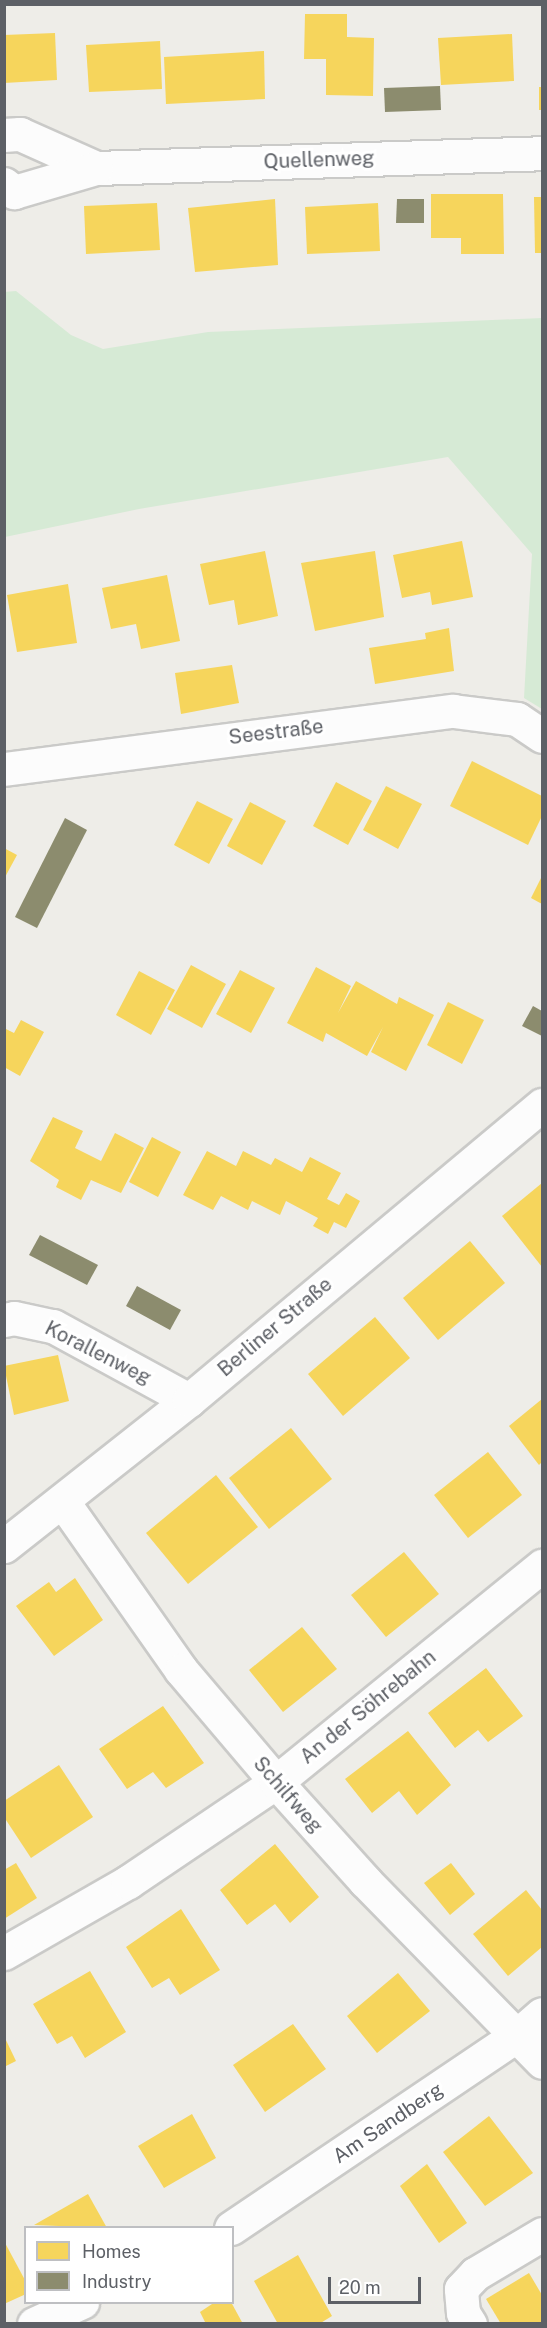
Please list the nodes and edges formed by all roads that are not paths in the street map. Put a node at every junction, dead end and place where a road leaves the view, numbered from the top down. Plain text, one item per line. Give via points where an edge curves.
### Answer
1 (4, 135) edge
2 (543, 153) edge
3 (96, 168) junction
4 (4, 184) edge
5 (543, 736) edge
6 (4, 769) edge
7 (543, 1105) edge
8 (4, 1320) edge
9 (189, 1400) junction
10 (63, 1502) junction
11 (4, 1546) edge
12 (543, 1566) edge
13 (276, 1782) junction
14 (4, 1953) edge
15 (531, 2024) edge
16 (543, 2062) edge
17 (234, 2226) edge
18 (543, 2235) edge
19 (78, 2304) edge
20 (34, 2324) edge
21 (470, 2324) edge

1 - 3 street, Quellenweg via 20,134
2 - 3 street, Quellenweg
3 - 4 street, Quellenweg via 15,192
5 - 6 street, Seestraße via 517,719 453,711
7 - 9 street, Berliner Straße
8 - 9 street, Korallenweg via 53,1326
9 - 10 street, Berliner Straße
10 - 11 street, Berliner Straße
10 - 13 street, Schilfweg via 181,1670
12 - 13 street, An der Söhrebahn
13 - 14 street, An der Söhrebahn via 128,1882
13 - 15 street, Schilfweg via 365,1881
15 - 16 street, Schilfweg
15 - 17 street, Am Sandberg
18 - 21 street via 475,2274 461,2289 463,2313
19 - 20 street

